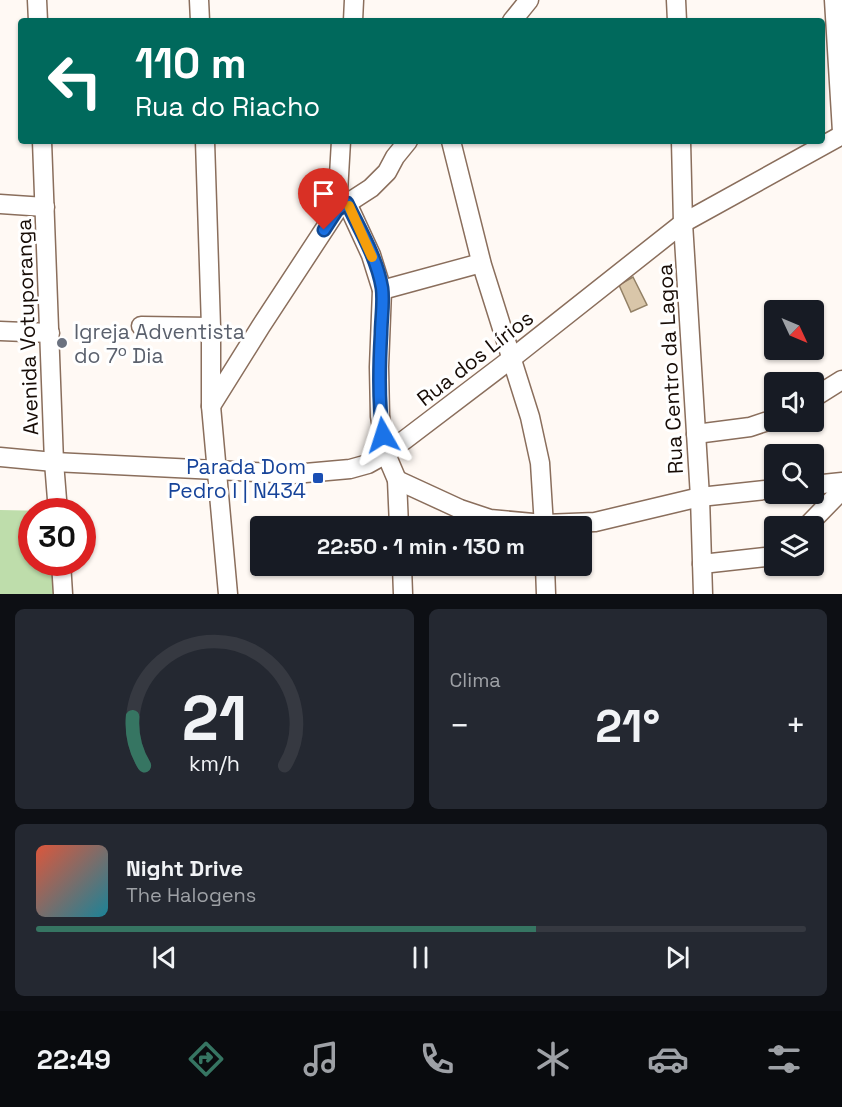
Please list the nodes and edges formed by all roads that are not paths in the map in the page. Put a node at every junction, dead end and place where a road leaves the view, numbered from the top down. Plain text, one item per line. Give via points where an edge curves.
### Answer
1 (37, 0) edge
2 (199, 0) edge
3 (354, 0) edge
4 (529, 0) edge
5 (676, 0) edge
6 (834, 0) edge
7 (38, 18) edge
8 (200, 18) edge
9 (353, 18) edge
10 (514, 18) edge
11 (677, 18) edge
12 (841, 111) edge
13 (842, 133) edge
14 (825, 143) edge
15 (42, 144) edge
16 (204, 144) edge
17 (341, 144) edge
18 (406, 144) edge
19 (452, 144) edge
20 (681, 144) edge
21 (823, 144) edge
22 (0, 204) edge
23 (342, 206) junction
24 (45, 207) junction
25 (684, 223) junction
26 (481, 263) junction
27 (382, 290) junction
28 (141, 326) dead end
29 (211, 327) junction
30 (0, 331) edge
31 (50, 333) junction
32 (512, 359) junction
33 (842, 380) edge
34 (824, 391) edge
35 (211, 406) junction
36 (764, 423) edge
37 (696, 434) junction
38 (386, 454) junction
39 (0, 457) edge
40 (54, 462) junction
41 (217, 470) junction
42 (397, 480) junction
43 (842, 482) edge
44 (824, 484) edge
45 (764, 490) edge
46 (842, 490) edge
47 (700, 497) junction
48 (57, 498) edge
49 (399, 516) edge
50 (481, 516) edge
51 (543, 516) edge
52 (817, 516) edge
53 (592, 522) edge
54 (764, 557) edge
55 (702, 564) junction
56 (62, 576) edge
57 (402, 576) edge
58 (545, 576) edge
59 (63, 594) edge
60 (228, 594) edge
61 (403, 594) edge
62 (546, 594) edge
63 (703, 594) edge

1 - 7 street
2 - 8 street
3 - 9 street
4 - 10 street
5 - 11 street
6 - 12 street
12 - 13 street
13 - 14 street, Rua dos Lírios
15 - 24 street, Avenida Votuporanga
16 - 29 street
17 - 23 street
18 - 23 street via 371,188
19 - 26 street
20 - 25 street, Rua Centro da Lagoa
21 - 25 street, Rua dos Lírios
22 - 24 street
23 - 27 street via 371,255
23 - 35 street
24 - 31 street, Avenida Votuporanga
25 - 32 street, Rua dos Lírios
25 - 37 street, Rua Centro da Lagoa
26 - 27 street
26 - 32 street
27 - 38 street via 380,416
28 - 29 street
29 - 35 street
30 - 31 street
31 - 40 street, Avenida Votuporanga
32 - 38 street, Rua dos Lírios
32 - 51 street via 536,438
33 - 34 street
35 - 41 street
36 - 37 street
37 - 47 street, Rua Centro da Lagoa
38 - 41 street, Rua dos Lírios via 350,469 294,474
38 - 42 street
39 - 40 street, Rua dos Lírios
40 - 41 street, Rua dos Lírios
40 - 48 street, Avenida Votuporanga
41 - 60 street
42 - 49 street
42 - 50 street
43 - 44 street
45 - 47 street
46 - 52 street
47 - 53 street
47 - 55 street, Rua Centro da Lagoa
54 - 55 street
55 - 63 street, Rua Centro da Lagoa
56 - 59 street
57 - 61 street
58 - 62 street

